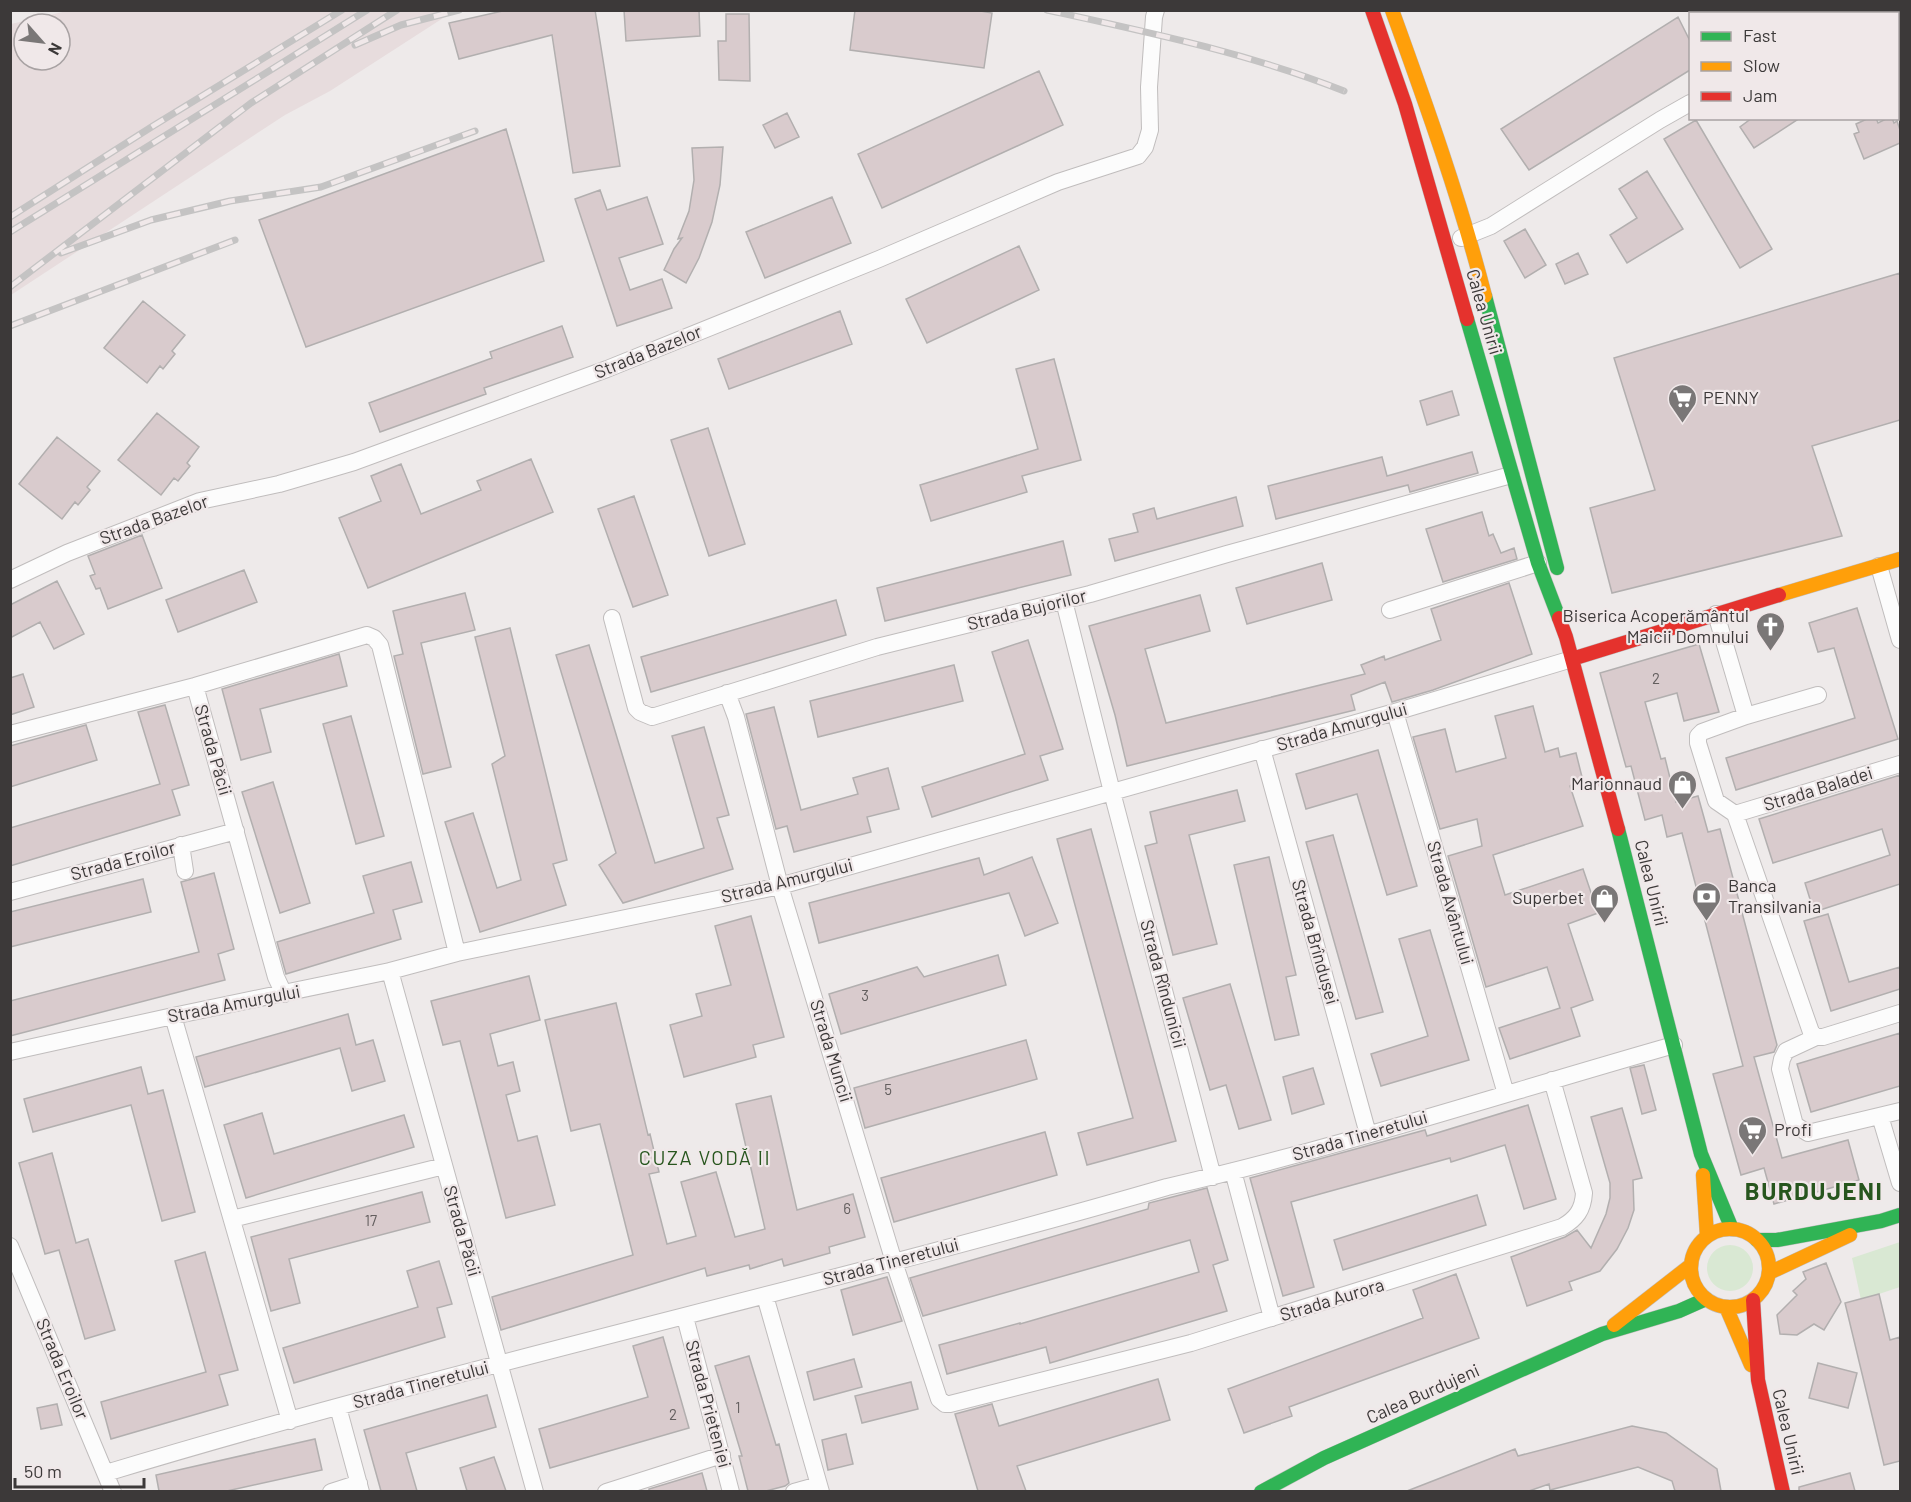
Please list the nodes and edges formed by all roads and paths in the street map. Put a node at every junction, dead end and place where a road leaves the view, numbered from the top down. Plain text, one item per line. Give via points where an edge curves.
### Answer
1 (1156, 10) edge
2 (1372, 10) edge
3 (1392, 10) edge
4 (1689, 104) edge
5 (1468, 236) junction
6 (1446, 242) junction
7 (1511, 475) junction
8 (1900, 559) edge
9 (1538, 563) junction
10 (1879, 566) junction
11 (10, 580) edge
12 (1064, 601) junction
13 (1390, 610) dead end
14 (1716, 614) junction
15 (612, 618) dead end
16 (1562, 622) junction
17 (1900, 640) edge
18 (1572, 660) junction
19 (195, 686) junction
20 (728, 693) junction
21 (1818, 695) dead end
22 (1395, 712) junction
23 (1746, 716) junction
24 (10, 734) edge
25 (1262, 749) junction
26 (1900, 764) edge
27 (1112, 792) junction
28 (1735, 814) junction
29 (236, 831) junction
30 (181, 845) junction
31 (185, 871) dead end
32 (780, 886) junction
33 (10, 892) edge
34 (457, 953) junction
35 (390, 971) junction
36 (284, 994) junction
37 (1900, 1013) edge
38 (173, 1016) junction
39 (1816, 1037) junction
40 (1674, 1045) junction
41 (10, 1052) edge
42 (1552, 1080) junction
43 (1506, 1094) junction
44 (1900, 1111) edge
45 (1880, 1116) junction
46 (1368, 1134) junction
47 (1701, 1154) junction
48 (444, 1166) junction
49 (1233, 1171) junction
50 (1213, 1177) junction
51 (1900, 1182) edge
52 (1900, 1215) edge
53 (232, 1219) junction
54 (1881, 1221) junction
55 (1732, 1229) junction
56 (1707, 1236) junction
57 (1757, 1240) junction
58 (10, 1246) edge
59 (894, 1262) junction
60 (1691, 1265) junction
61 (1769, 1273) junction
62 (765, 1296) junction
63 (1706, 1299) junction
64 (1753, 1300) junction
65 (1726, 1307) junction
66 (685, 1317) junction
67 (1272, 1318) junction
68 (1602, 1334) junction
69 (499, 1365) junction
70 (1758, 1380) junction
71 (945, 1404) joint
72 (338, 1407) junction
73 (290, 1421) junction
74 (722, 1455) junction
75 (106, 1473) junction
76 (360, 1487) edge
77 (820, 1488) edge
78 (113, 1491) edge
79 (331, 1491) edge
80 (535, 1491) edge
81 (606, 1491) edge
82 (731, 1491) edge
83 (794, 1491) edge
84 (1261, 1491) edge
85 (1784, 1491) edge

1 - 11 street, Strada Bazelor via 1149,87 1150,130 1138,156 1058,182 607,369 354,462 200,501 67,553
2 - 6 main road, Calea Unirii
3 - 5 main road, Calea Unirii
4 - 5 street via 1491,226
5 - 6 street
5 - 16 main road, Calea Unirii via 1557,569
6 - 7 main road, Calea Unirii
7 - 9 main road, Calea Unirii
7 - 12 street, Strada Bujorilor
8 - 10 main road
9 - 13 street
9 - 16 main road, Calea Unirii
10 - 14 main road
10 - 17 street
12 - 20 street, Strada Bujorilor via 877,647
12 - 27 street
14 - 18 main road
14 - 23 street
15 - 20 street, Strada Bujorilor via 640,712 652,717
16 - 18 main road, Calea Unirii
18 - 22 street, Strada Amurgului
18 - 40 main road, Calea Unirii
19 - 24 street
19 - 29 street, Strada Păcii
19 - 34 street, Strada Păcii via 367,635 374,638 380,645
20 - 32 street, Strada Muncii
21 - 23 street
22 - 25 street, Strada Amurgului
22 - 43 street, Strada Avântului
23 - 28 street via 1698,736 1716,801
25 - 27 street, Strada Amurgului
25 - 46 street, Strada Brîndușei
26 - 28 street, Strada Baladei
27 - 32 street, Strada Amurgului
27 - 50 street, Strada Rîndunicii
28 - 39 street
29 - 30 street, Strada Eroilor
29 - 36 street, Strada Păcii
30 - 31 street
30 - 33 street, Strada Eroilor
32 - 34 street, Strada Amurgului
32 - 59 street, Strada Muncii
34 - 35 street, Strada Amurgului
35 - 36 street, Strada Amurgului
35 - 48 street, Strada Păcii
36 - 38 street, Strada Amurgului
37 - 39 street
38 - 41 street, Strada Amurgului
38 - 53 street
39 - 45 street via 1786,1051 1782,1059 1780,1069 1795,1125 1808,1133
40 - 42 street, Strada Tineretului
40 - 47 main road, Calea Unirii
42 - 43 street, Strada Tineretului
42 - 67 street, Strada Aurora via 1584,1193 1584,1204 1571,1222
43 - 46 street, Strada Tineretului
44 - 45 street
45 - 51 street
46 - 49 street, Strada Tineretului
47 - 55 main road, Calea Unirii
47 - 56 main road, Calea Unirii
48 - 53 street
48 - 69 street, Strada Păcii
49 - 50 street, Strada Tineretului
49 - 67 street
50 - 59 street, Strada Tineretului
52 - 54 main road
53 - 73 street
54 - 57 main road via 1777,1240
54 - 61 main road
55 - 56 main road
55 - 57 main road
56 - 60 main road via 1693,1254
57 - 61 main road via 1765,1249
58 - 75 street, Strada Eroilor
59 - 62 street, Strada Tineretului
59 - 71 street, Strada Muncii via 939,1399
60 - 63 main road via 1697,1290
60 - 68 main road, Calea Burdujeni
61 - 64 main road via 1761,1293
62 - 66 street, Strada Tineretului
62 - 77 street
63 - 65 main road
63 - 68 main road, Calea Burdujeni
64 - 65 main road
64 - 70 main road, Calea Unirii
65 - 70 main road, Calea Unirii
66 - 69 street, Strada Tineretului
66 - 74 street, Strada Prieteniei
67 - 71 street, Strada Aurora via 1179,1346
68 - 84 main road, Calea Burdujeni via 1324,1458
69 - 72 street, Strada Tineretului
69 - 80 street, Strada Păcii
70 - 85 main road, Calea Unirii
72 - 73 street, Strada Tineretului
72 - 76 street
73 - 75 street, Strada Tineretului
74 - 81 street
74 - 82 street, Strada Prieteniei
75 - 78 street, Strada Eroilor
76 - 79 street
77 - 83 street

